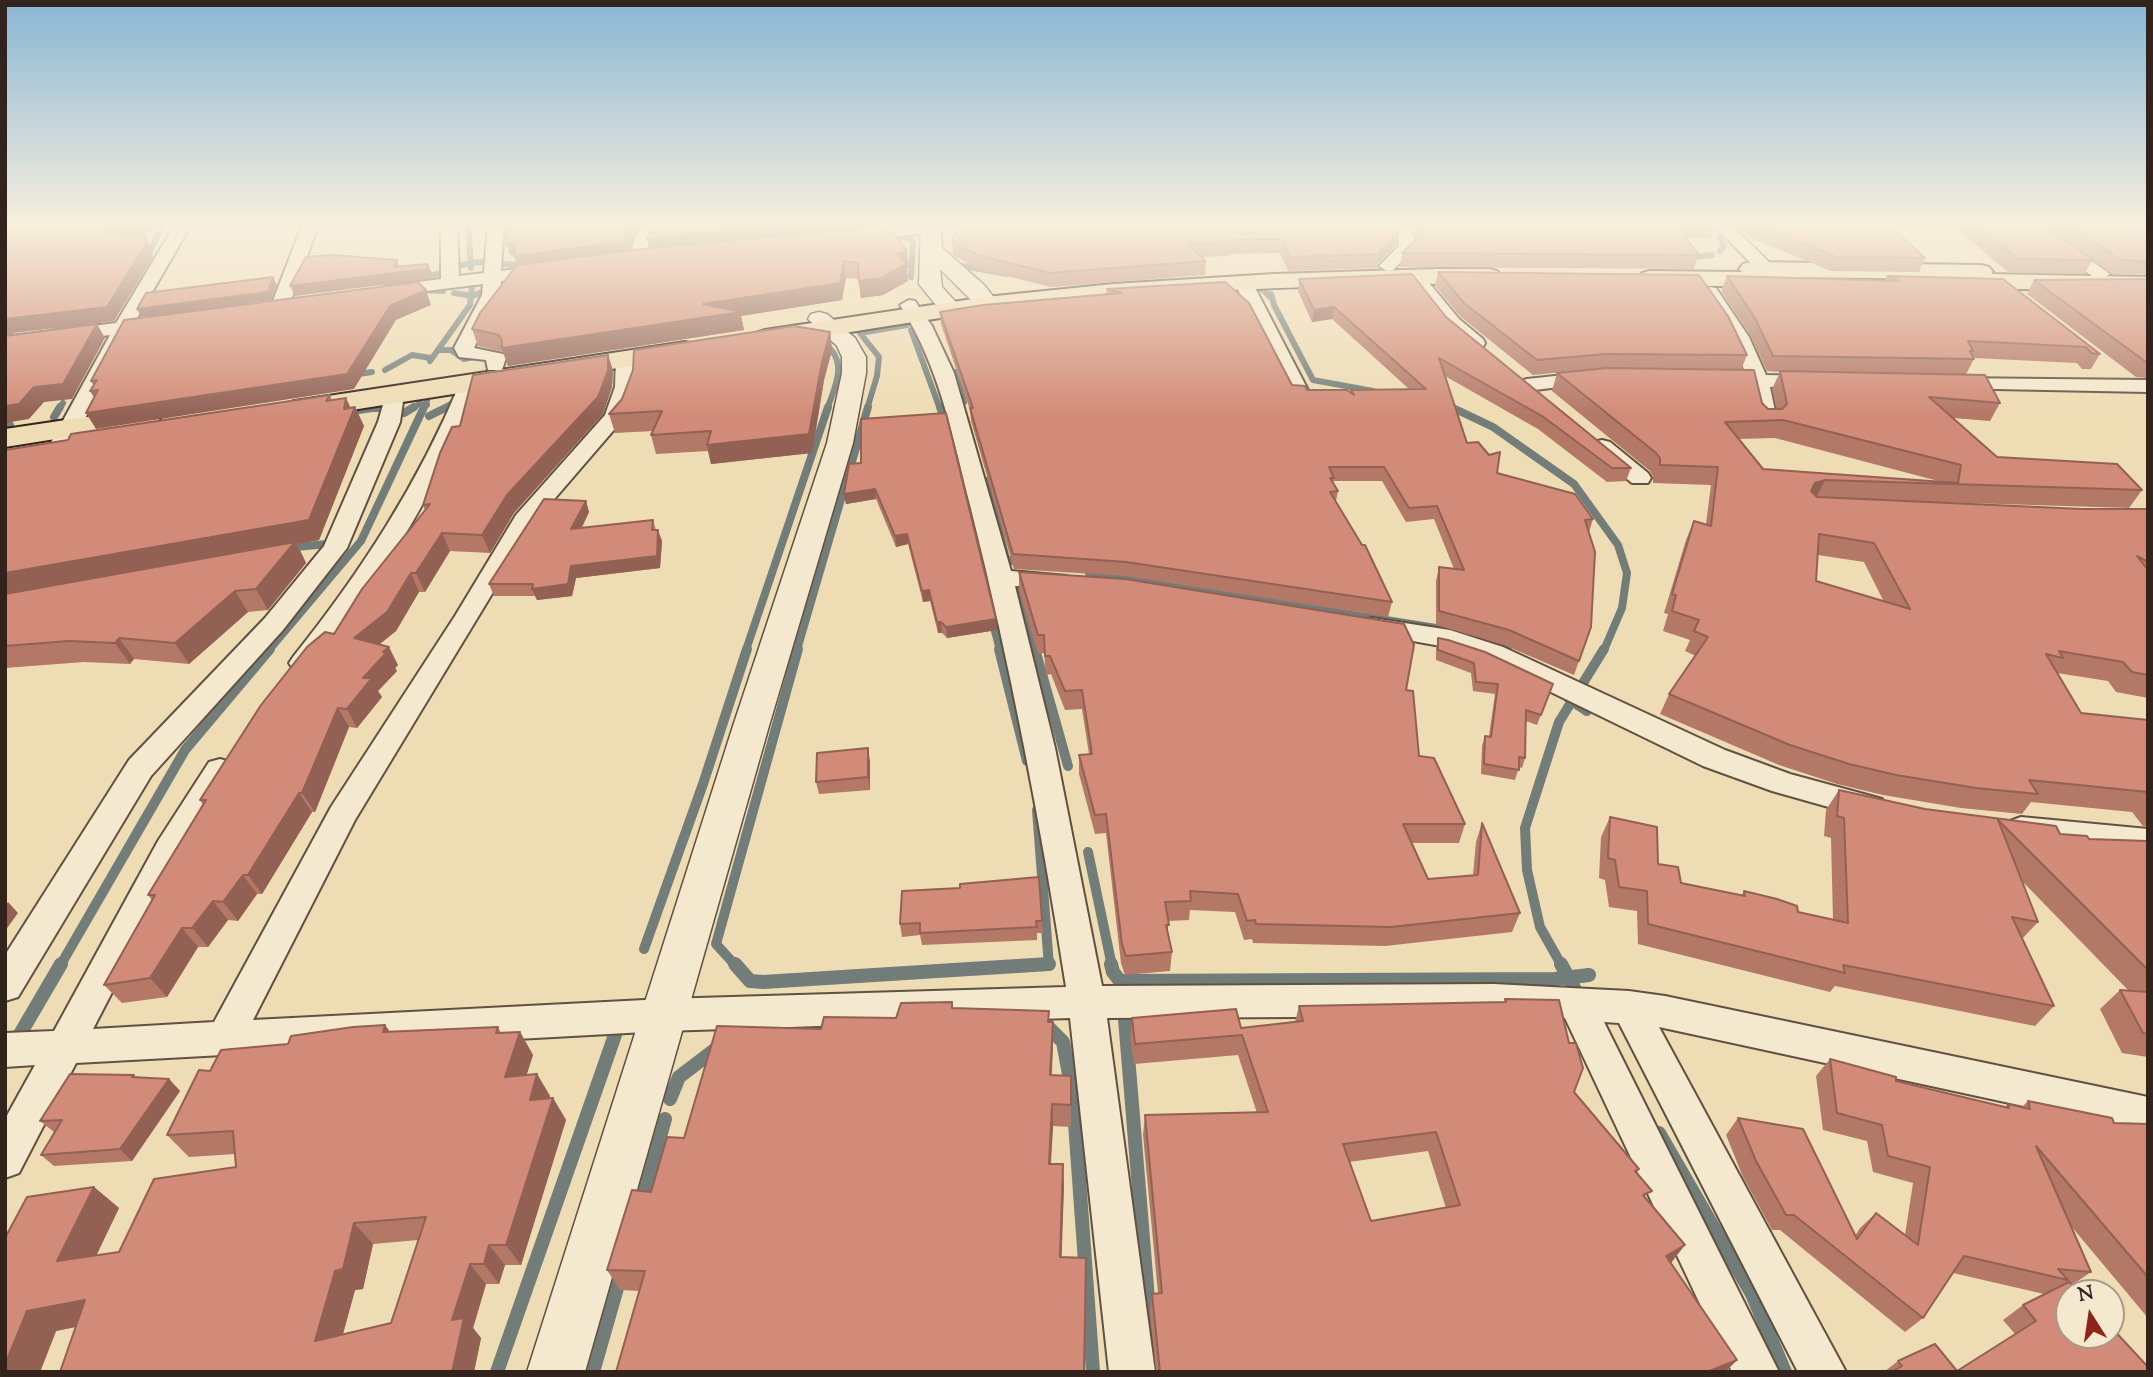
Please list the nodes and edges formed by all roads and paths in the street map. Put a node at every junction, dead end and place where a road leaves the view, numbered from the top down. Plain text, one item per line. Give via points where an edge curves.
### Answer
1 (146, 287) edge
2 (282, 287) edge
3 (412, 287) edge
4 (491, 287) edge
5 (931, 287) edge
6 (975, 287) edge
7 (1084, 287) edge
8 (1164, 287) edge
9 (1246, 287) edge
10 (1423, 287) edge
11 (1706, 287) edge
12 (2002, 287) edge
13 (371, 293) edge
14 (2015, 298) edge
15 (985, 300) junction
16 (306, 302) edge
17 (930, 308) junction
18 (175, 320) edge
19 (825, 323) junction
20 (123, 327) junction
21 (740, 336) edge
22 (5, 343) edge
23 (626, 359) junction
24 (1495, 359) edge
25 (495, 366) junction
26 (2107, 370) dead end
27 (1614, 377) edge
28 (1695, 378) edge
29 (1760, 381) junction
30 (1828, 382) edge
31 (470, 383) junction
32 (1937, 383) edge
33 (2137, 386) edge
34 (1300, 392) edge
35 (394, 395) junction
36 (2148, 401) edge
37 (1547, 402) edge
38 (1768, 419) edge
39 (168, 422) edge
40 (1588, 436) edge
41 (65, 437) junction
42 (5, 439) edge
43 (5, 454) edge
44 (1640, 478) dead end
45 (335, 548) junction
46 (294, 555) edge
47 (1001, 578) junction
48 (1084, 583) edge
49 (1349, 622) edge
50 (288, 681) edge
51 (234, 751) edge
52 (1895, 813) edge
53 (1987, 825) edge
54 (2148, 841) edge
55 (5, 986) edge
56 (1086, 1002) junction
57 (1576, 1003) junction
58 (1629, 1007) junction
59 (664, 1015) junction
60 (225, 1038) junction
61 (64, 1047) junction
62 (5, 1050) edge
63 (2148, 1115) edge
64 (5, 1159) edge
65 (556, 1372) edge
66 (1132, 1372) edge
67 (1756, 1372) edge
68 (1823, 1372) edge

1 - 20 street
2 - 16 street via 273,306
3 - 13 street
4 - 25 street via 464,348 466,354 493,355
5 - 17 street
6 - 15 street
7 - 15 main road
8 - 15 main road
9 - 34 street
10 - 24 street via 1452,323
11 - 29 street via 1750,355
12 - 14 street
15 - 17 main road
17 - 19 main road
17 - 47 street via 940,367
18 - 20 street
19 - 21 main road
19 - 59 street via 847,343 854,357 840,443
20 - 22 street
20 - 41 street
23 - 25 main road via 701,342
23 - 31 main road
23 - 60 street via 625,387 615,418 528,515 342,815
25 - 35 main road via 270,407
26 - 33 street
27 - 37 street via 1521,381
28 - 29 street
29 - 30 street
29 - 38 street
31 - 35 main road
31 - 50 street via 409,516 371,575
32 - 33 street
33 - 36 street
35 - 45 street via 389,422
39 - 41 main road
40 - 44 street
41 - 42 main road
41 - 43 main road
45 - 46 street
45 - 55 street via 274,624 140,768
47 - 48 street
47 - 56 street via 1046,778
49 - 52 street via 1450,639 1493,653 1714,758 1783,783
51 - 61 street via 169,849
53 - 54 street
56 - 57 street
56 - 59 street
56 - 66 street
57 - 58 street
57 - 67 street
58 - 63 street
58 - 68 street
59 - 60 street
59 - 65 street
60 - 61 street
61 - 62 street
61 - 64 street

